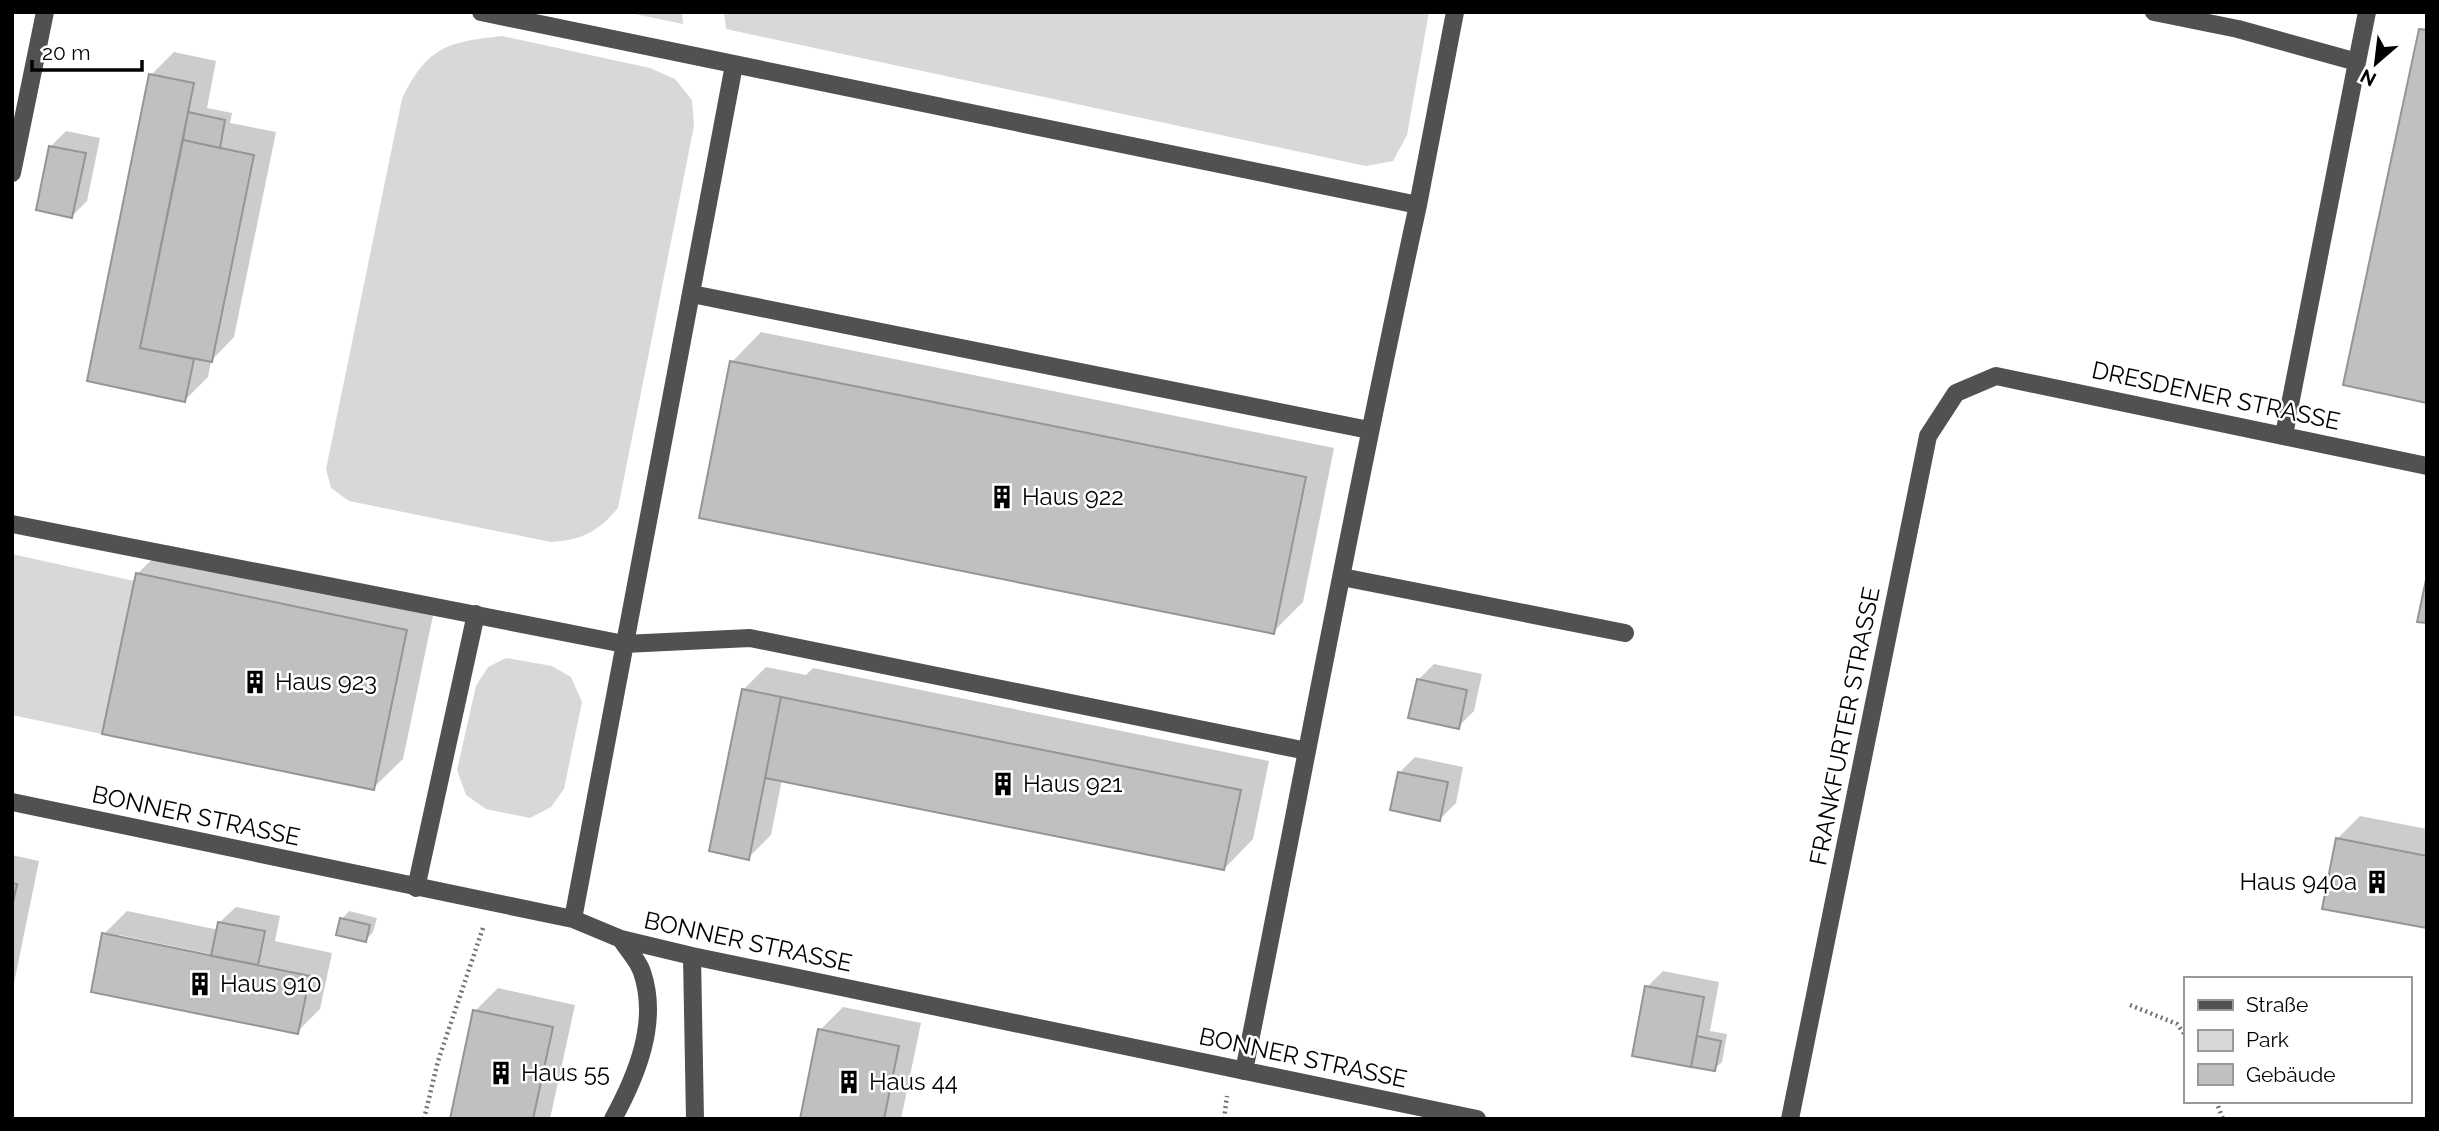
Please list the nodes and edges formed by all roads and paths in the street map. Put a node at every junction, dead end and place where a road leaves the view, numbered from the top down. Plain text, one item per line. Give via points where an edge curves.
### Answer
1 (45, 12) edge
2 (481, 12) edge
3 (1455, 12) edge
4 (2154, 12) edge
5 (2367, 12) edge
6 (2357, 62) junction
7 (734, 65) junction
8 (12, 173) edge
9 (1418, 205) junction
10 (692, 294) junction
11 (1996, 376) joint
12 (1369, 430) junction
13 (2284, 435) junction
14 (2427, 466) edge
15 (12, 524) edge
16 (1342, 578) junction
17 (476, 614) junction
18 (1625, 633) dead end
19 (624, 644) junction
20 (1307, 751) junction
21 (12, 802) edge
22 (416, 888) junction
23 (492, 904) junction
24 (573, 919) junction
25 (621, 939) junction
26 (692, 956) junction
27 (2130, 1005) dead end
28 (2184, 1034) edge
29 (1244, 1071) junction
30 (424, 1119) edge
31 (612, 1119) edge
32 (695, 1119) edge
33 (1477, 1119) edge
34 (1790, 1119) edge

1 - 8 lane
2 - 7 lane
3 - 9 lane
4 - 6 lane via 2238,29
5 - 6 lane
6 - 13 lane
7 - 9 lane
7 - 10 lane
9 - 12 lane
10 - 12 lane
10 - 19 lane
11 - 13 lane, DRESDENER STRASSE
11 - 34 lane, FRANKFURTER STRASSE via 1956,393 1928,436
12 - 16 lane
13 - 14 lane, DRESDENER STRASSE
15 - 17 lane
16 - 18 lane
16 - 20 lane
17 - 19 lane
17 - 22 lane
19 - 20 lane via 750,638
19 - 24 lane
20 - 29 lane
21 - 22 lane, BONNER STRASSE
22 - 23 lane, BONNER STRASSE
23 - 24 lane, BONNER STRASSE
23 - 30 path via 460,991
24 - 25 lane, BONNER STRASSE
25 - 26 lane, BONNER STRASSE
25 - 31 lane via 641,969 648,997 645,1041 632,1084
26 - 29 lane, BONNER STRASSE
26 - 32 lane
27 - 28 path via 2177,1024
29 - 33 lane, BONNER STRASSE

